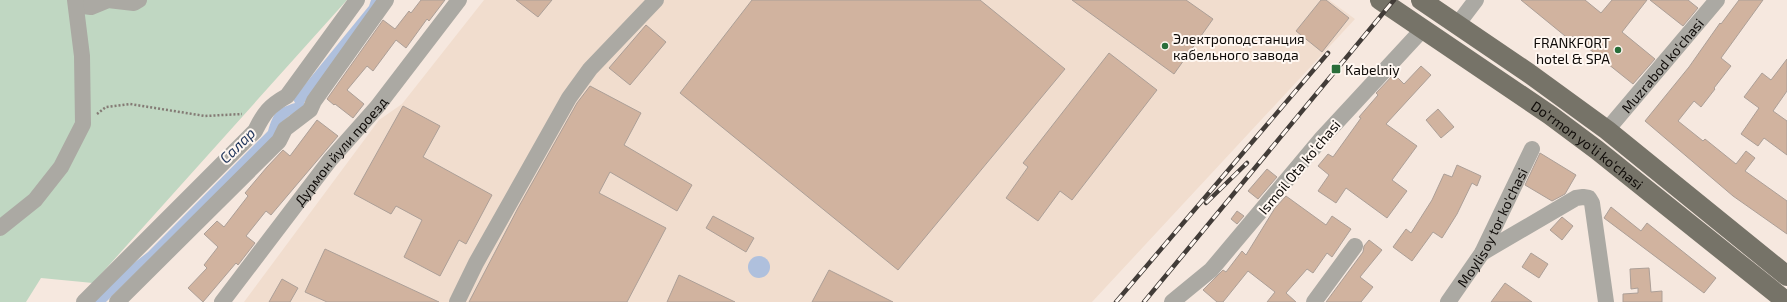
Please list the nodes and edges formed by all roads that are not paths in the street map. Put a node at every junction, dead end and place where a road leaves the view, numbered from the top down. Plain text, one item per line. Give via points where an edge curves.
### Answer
1 (139, 0) edge
2 (357, 0) edge
3 (386, 0) edge
4 (459, 0) edge
5 (656, 0) edge
6 (1380, 0) edge
7 (1421, 0) edge
8 (1476, 0) edge
9 (76, 2) edge
10 (1710, 2) edge
11 (1457, 24) junction
12 (1423, 29) junction
13 (1607, 130) junction
14 (1532, 149) dead end
15 (0, 228) edge
16 (1355, 246) dead end
17 (1482, 253) junction
18 (1787, 276) edge
19 (84, 302) edge
20 (117, 302) edge
21 (222, 302) edge
22 (457, 302) edge
23 (1172, 302) edge
24 (1314, 302) edge
25 (1448, 302) edge
26 (1606, 302) edge
27 (1787, 302) edge

1 - 9 street via 134,3 108,0 91,7
2 - 19 street via 287,96 272,104 262,116 255,131
3 - 20 street via 310,110 285,129 279,141
4 - 21 street, Дурмон йули проезд via 377,107 330,160
5 - 22 street via 590,69 569,98 476,263
6 - 12 main road, Do‘rmon yo‘li ko‘chasi
7 - 11 main road, Do‘rmon yo‘li ko‘chasi
8 - 11 street
9 - 15 street via 82,56 83,124 61,167 35,200
10 - 13 street, Muzrabod ko'chasi
11 - 13 main road, Do‘rmon yo‘li ko‘chasi
12 - 23 street, Ismoil Ota koʻchasi via 1322,138 1211,270
12 - 27 main road, Do‘rmon yo‘li ko‘chasi via 1597,150
13 - 18 main road, Do‘rmon yo‘li ko‘chasi
14 - 17 street, Moylisoy tor ko'chasi
16 - 24 street
17 - 25 street, Moylisoy tor ko'chasi
17 - 26 street via 1576,198 1589,198 1592,203

